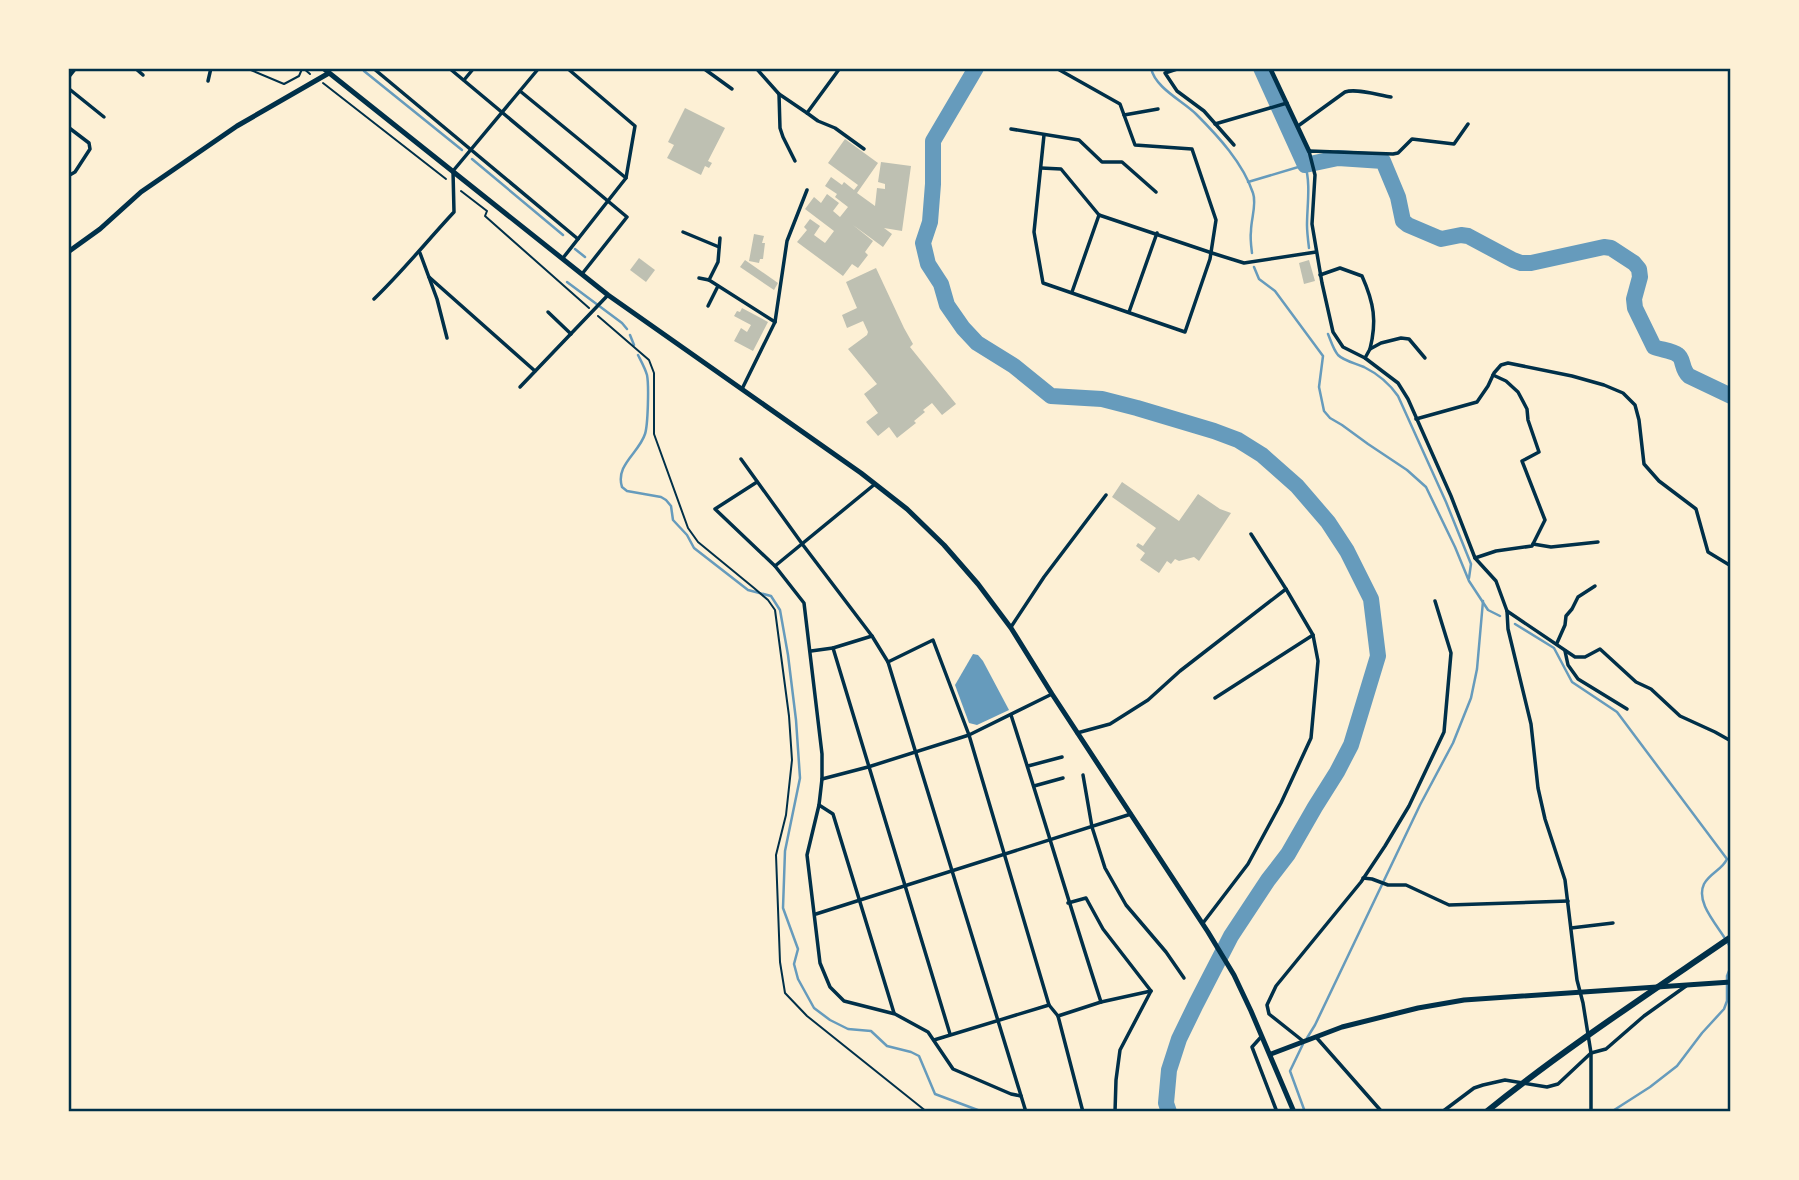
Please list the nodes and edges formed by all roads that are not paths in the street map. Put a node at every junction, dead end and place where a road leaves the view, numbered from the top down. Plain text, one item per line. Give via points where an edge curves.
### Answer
1 (76, 68) edge
2 (135, 68) edge
3 (211, 68) edge
4 (323, 68) edge
5 (336, 68) edge
6 (373, 68) edge
7 (449, 68) edge
8 (474, 68) edge
9 (539, 68) edge
10 (567, 68) edge
11 (703, 68) edge
12 (757, 68) edge
13 (840, 68) edge
14 (1056, 68) edge
15 (1180, 68) edge
16 (1270, 68) edge
17 (329, 73) junction
18 (143, 75) dead end
19 (68, 78) edge
20 (463, 80) junction
21 (208, 81) dead end
22 (68, 88) edge
23 (732, 89) dead end
24 (520, 91) junction
25 (779, 94) junction
26 (1391, 96) dead end
27 (1281, 105) junction
28 (1158, 109) dead end
29 (501, 113) junction
30 (807, 113) junction
31 (1124, 115) junction
32 (103, 117) dead end
33 (1214, 124) junction
34 (1468, 124) dead end
35 (1298, 126) junction
36 (69, 129) edge
37 (1010, 130) dead end
38 (1044, 135) junction
39 (1234, 145) dead end
40 (864, 149) dead end
41 (471, 150) junction
42 (1310, 151) junction
43 (795, 161) dead end
44 (1041, 168) junction
45 (453, 171) junction
46 (68, 176) edge
47 (626, 178) junction
48 (807, 190) dead end
49 (1156, 192) dead end
50 (609, 201) junction
51 (1099, 215) junction
52 (683, 232) dead end
53 (1157, 233) junction
54 (720, 238) dead end
55 (578, 239) junction
56 (719, 247) junction
57 (68, 252) edge
58 (1316, 252) junction
59 (420, 253) junction
60 (1212, 253) junction
61 (563, 258) junction
62 (582, 274) junction
63 (1320, 275) junction
64 (429, 277) junction
65 (699, 278) dead end
66 (709, 280) junction
67 (718, 286) junction
68 (1072, 292) junction
69 (608, 295) junction
70 (374, 299) dead end
71 (708, 306) dead end
72 (548, 312) dead end
73 (1129, 313) junction
74 (775, 322) junction
75 (571, 334) junction
76 (447, 338) dead end
77 (1370, 349) junction
78 (1365, 358) junction
79 (1425, 358) dead end
80 (535, 370) junction
81 (1493, 375) junction
82 (520, 387) dead end
83 (741, 389) junction
84 (1416, 419) junction
85 (741, 459) dead end
86 (757, 482) junction
87 (876, 484) junction
88 (1106, 495) dead end
89 (1251, 534) dead end
90 (1598, 542) dead end
91 (1533, 544) junction
92 (803, 545) junction
93 (1475, 558) junction
94 (775, 566) junction
95 (1731, 566) edge
96 (1595, 586) dead end
97 (1286, 589) junction
98 (1434, 601) dead end
99 (1507, 611) junction
100 (1011, 628) junction
101 (1313, 635) junction
102 (872, 636) junction
103 (1556, 643) junction
104 (833, 648) junction
105 (1565, 649) junction
106 (811, 651) junction
107 (888, 662) junction
108 (1052, 694) junction
109 (1215, 698) dead end
110 (1628, 709) dead end
111 (1011, 715) junction
112 (1077, 733) junction
113 (969, 735) junction
114 (1731, 741) edge
115 (916, 752) junction
116 (1062, 757) dead end
117 (1028, 766) junction
118 (868, 767) junction
119 (1083, 775) dead end
120 (1063, 778) dead end
121 (822, 779) junction
122 (1034, 787) junction
123 (819, 805) junction
124 (1131, 814) junction
125 (1092, 827) junction
126 (1051, 840) junction
127 (1005, 855) junction
128 (952, 872) junction
129 (1363, 878) junction
130 (905, 886) junction
131 (861, 900) junction
132 (1568, 901) junction
133 (1068, 903) junction
134 (816, 914) junction
135 (1202, 923) junction
136 (1613, 923) dead end
137 (1571, 928) junction
138 (1731, 937) edge
139 (1184, 978) dead end
140 (1731, 982) edge
141 (1688, 985) junction
142 (1151, 991) junction
143 (1581, 993) junction
144 (1101, 1002) junction
145 (1049, 1005) junction
146 (895, 1014) junction
147 (1058, 1016) junction
148 (998, 1021) junction
149 (950, 1034) junction
150 (1262, 1036) junction
151 (1316, 1037) junction
152 (934, 1040) junction
153 (1303, 1041) junction
154 (1591, 1053) junction
155 (1270, 1054) junction
156 (1021, 1096) junction
157 (1026, 1112) edge
158 (1083, 1112) edge
159 (1115, 1112) edge
160 (1277, 1112) edge
161 (1294, 1112) edge
162 (1382, 1112) edge
163 (1442, 1112) edge
164 (1486, 1112) edge
165 (1591, 1112) edge

1 - 19 street
2 - 18 street
3 - 21 street
4 - 17 main road
5 - 17 street
6 - 41 street
7 - 20 street
8 - 20 street
9 - 24 street
10 - 47 street via 635,126
11 - 23 street
12 - 25 street
13 - 30 street
14 - 31 street via 1121,104
15 - 33 street via 1165,73 1177,91
16 - 27 street
17 - 45 main road
17 - 57 main road via 237,126 141,192
20 - 29 street
22 - 32 street
24 - 29 street
24 - 47 street
25 - 30 street
25 - 43 street via 782,137
26 - 35 street via 1353,89
27 - 33 street
27 - 35 street
28 - 31 street
29 - 41 street
29 - 50 street
30 - 40 street
31 - 60 street via 1135,145 1192,149 1216,220
33 - 39 street
34 - 42 street via 1454,144 1412,139 1393,154
35 - 42 street
36 - 46 street via 89,143 90,149
37 - 38 street
38 - 44 street
38 - 49 street via 1079,140 1102,162 1122,162
41 - 45 street
41 - 55 street
42 - 58 street
44 - 51 street via 1061,169
44 - 68 street via 1034,232 1043,283
45 - 59 street via 454,212
45 - 61 main road
47 - 50 street
48 - 74 street via 787,241
50 - 55 street
50 - 62 street via 627,217
51 - 53 street
51 - 68 street
52 - 56 street
53 - 60 street
53 - 73 street
54 - 56 street
55 - 61 street
56 - 66 street
58 - 60 street via 1244,263
58 - 63 street
59 - 64 street
59 - 70 street
60 - 73 street via 1185,332
61 - 62 main road
62 - 69 main road
63 - 77 street via 1340,268 1362,276 1374,316
63 - 78 street via 1332,332 1343,347
64 - 76 street
64 - 80 street
65 - 66 street
66 - 67 street
67 - 71 street
67 - 74 street
68 - 73 street
69 - 75 street
69 - 83 main road
72 - 75 street
74 - 83 street
75 - 80 street
77 - 78 street
77 - 79 street via 1409,339
78 - 84 street via 1398,383
80 - 82 street
81 - 84 street via 1477,402
81 - 91 street via 1518,392 1539,452 1522,461 1545,516
81 - 95 street via 1508,363 1572,376 1623,394 1635,405 1644,464 1696,509 1708,552
83 - 87 main road
84 - 93 street
85 - 86 street
86 - 92 street
86 - 94 street via 715,509
87 - 92 street
87 - 100 main road via 944,545
88 - 100 street
89 - 97 street
90 - 91 street via 1551,547
91 - 93 street
92 - 94 street
92 - 102 street
93 - 99 street via 1496,581
94 - 106 street via 804,603
96 - 103 street via 1578,597
97 - 101 street
97 - 112 street via 1149,699 1110,724
98 - 129 street via 1451,653 1444,732 1409,806
99 - 103 street
99 - 132 street via 1531,724 1538,788
100 - 108 main road
101 - 109 street
101 - 135 street via 1318,661 1311,738 1248,864
102 - 104 street
102 - 107 street
103 - 105 street
104 - 106 street
104 - 118 street
105 - 110 street via 1568,666 1578,679
105 - 114 street via 1575,657 1600,649 1680,716
106 - 121 street
107 - 113 street via 933,640
107 - 115 street
108 - 111 street
108 - 112 main road
111 - 113 street
111 - 117 street
112 - 124 main road
113 - 115 street
113 - 127 street
115 - 118 street
115 - 128 street
116 - 117 street
117 - 122 street
118 - 121 street
118 - 130 street
119 - 125 street
120 - 122 street
121 - 123 street
122 - 126 street
123 - 131 street via 833,814
123 - 134 street via 807,855
124 - 125 street
124 - 135 main road
125 - 126 street
125 - 139 street via 1105,868 1126,905
126 - 127 street
126 - 133 street
127 - 128 street
127 - 145 street
128 - 130 street
128 - 148 street
129 - 132 street via 1406,885 1449,905
129 - 153 street via 1276,986 1267,1005 1269,1014
130 - 131 street
130 - 149 street
131 - 134 street
131 - 146 street
132 - 137 street
133 - 142 street via 1086,898 1103,929
133 - 144 street
134 - 146 street via 820,963 830,987 844,1001
135 - 150 main road via 1234,975
136 - 137 street
137 - 143 street
138 - 164 highway
140 - 141 main road
141 - 143 main road
141 - 154 street via 1606,1049
142 - 144 street
142 - 159 street via 1120,1050
143 - 151 main road via 1464,1000
143 - 154 street
144 - 147 street
145 - 147 street
145 - 148 street
146 - 152 street
147 - 158 street
148 - 149 street
148 - 156 street
149 - 152 street
150 - 155 main road
150 - 160 street via 1252,1047
151 - 153 main road
151 - 162 street
152 - 156 street via 953,1069
153 - 155 main road
154 - 163 street via 1558,1084 1547,1087 1505,1080 1483,1085
154 - 165 street
155 - 161 main road
156 - 157 street

